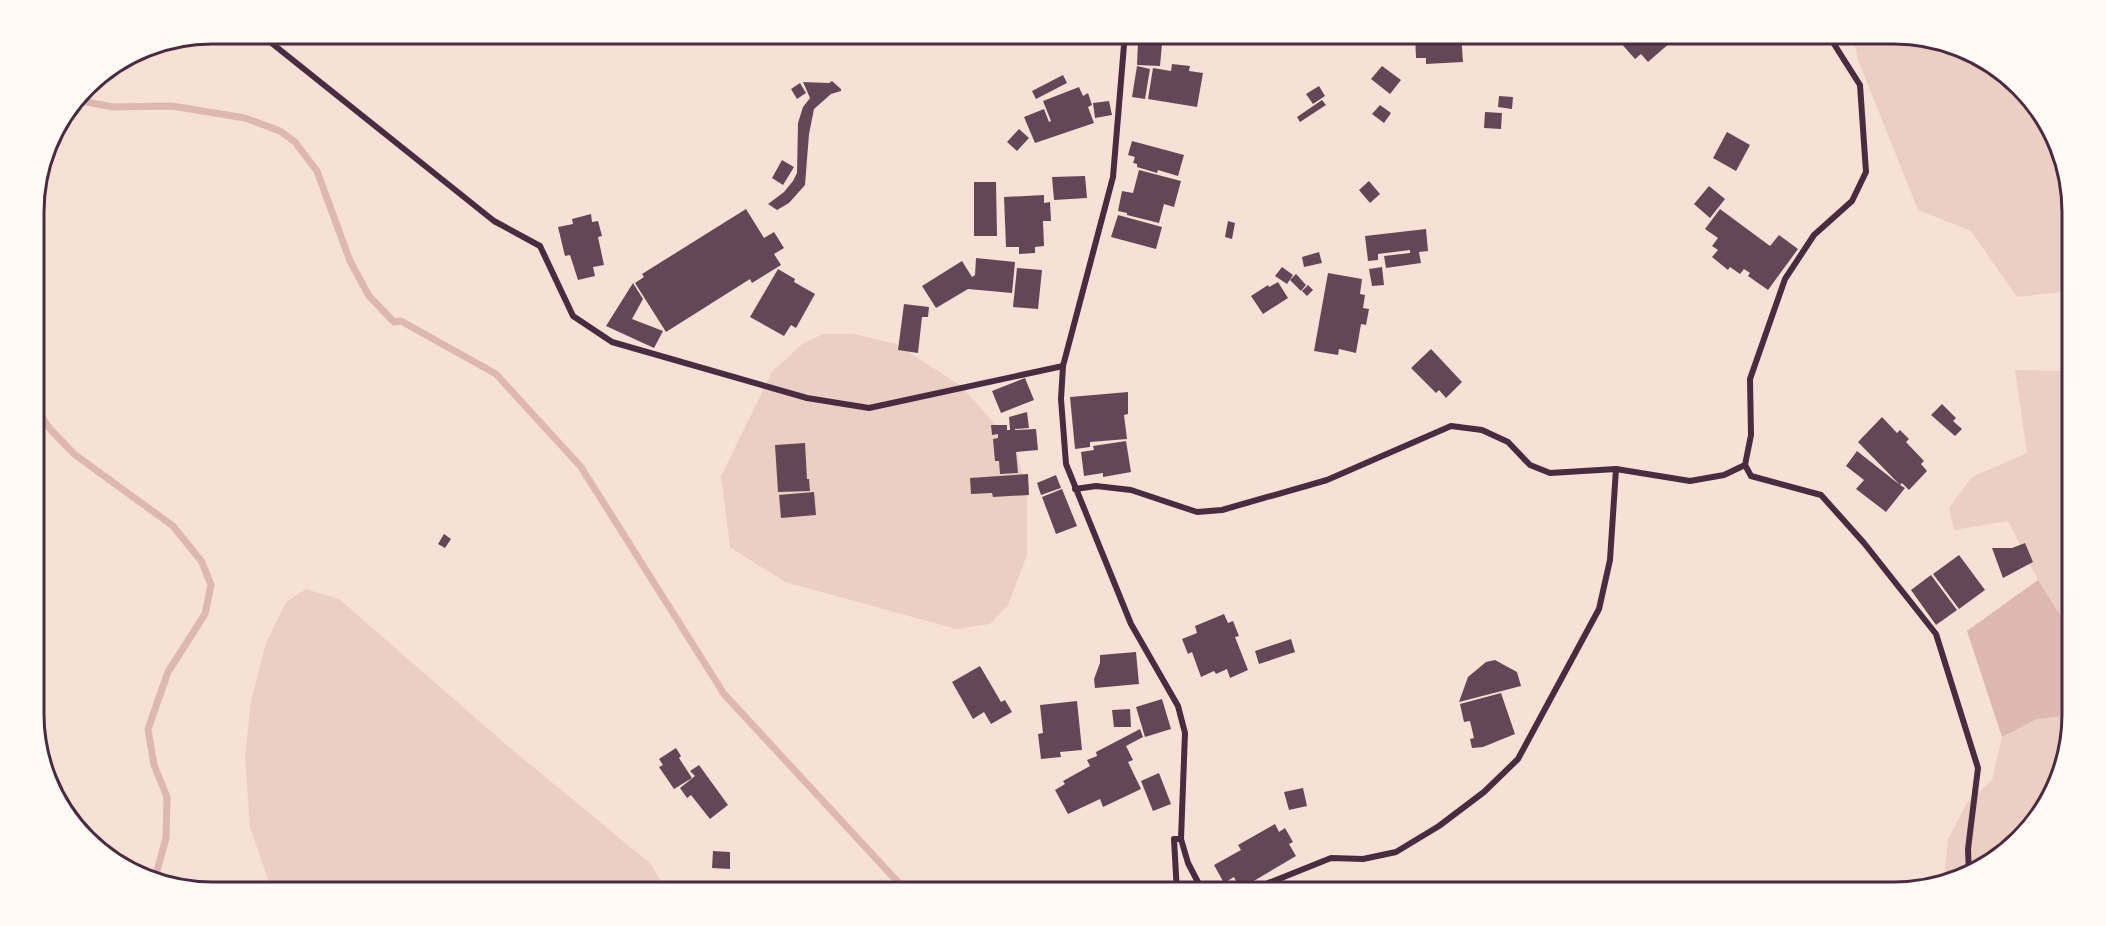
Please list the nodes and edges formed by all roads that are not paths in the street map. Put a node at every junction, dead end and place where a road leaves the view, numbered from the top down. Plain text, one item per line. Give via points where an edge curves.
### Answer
1 (273, 44) edge
2 (1124, 44) edge
3 (1834, 44) edge
4 (1063, 366) junction
5 (1745, 465) junction
6 (1616, 469) junction
7 (1075, 489) junction
8 (1181, 839) junction
9 (1969, 865) edge
10 (1176, 882) edge
11 (1198, 882) edge
12 (1271, 882) edge

1 - 4 street via 494,220 540,246 573,316 612,342 807,398 869,408
2 - 4 street via 1113,177
3 - 5 street via 1860,85 1866,172 1852,201 1814,235 1785,279 1750,379 1751,435
4 - 7 street via 1061,399 1066,464
5 - 6 street via 1724,475 1690,481
5 - 9 street via 1752,476 1821,495 1936,634 1978,768
6 - 7 street via 1550,473 1530,465 1508,442 1482,430 1450,426 1328,480 1222,510 1197,512 1131,490 1096,486
6 - 12 street via 1610,560 1599,609 1518,759 1484,792 1396,852 1363,859 1331,858
7 - 8 street via 1131,624 1178,706 1185,733
8 - 10 street via 1174,839
8 - 11 street

